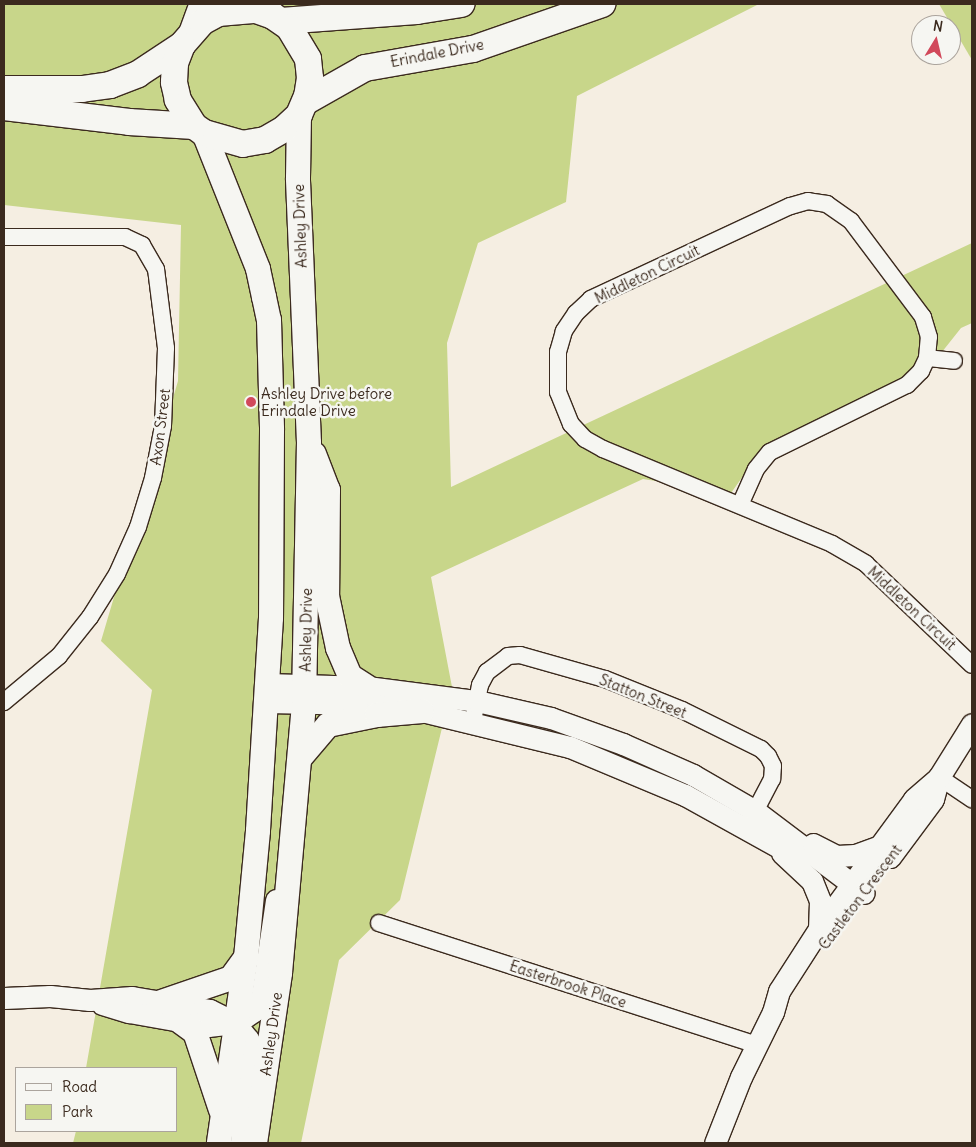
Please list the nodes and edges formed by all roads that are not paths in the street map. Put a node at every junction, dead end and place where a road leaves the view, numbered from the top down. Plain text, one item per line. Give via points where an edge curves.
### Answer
1 (199, 4) edge
2 (462, 4) edge
3 (602, 4) edge
4 (275, 13) edge
5 (185, 40) junction
6 (4, 89) edge
7 (4, 107) edge
8 (302, 108) junction
9 (199, 129) junction
10 (4, 237) edge
11 (927, 358) junction
12 (954, 362) dead end
13 (740, 505) junction
14 (317, 577) junction
15 (972, 665) edge
16 (367, 687) junction
17 (267, 693) junction
18 (305, 693) junction
19 (477, 701) junction
20 (4, 702) edge
21 (422, 711) junction
22 (473, 721) junction
23 (972, 724) edge
24 (300, 758) junction
25 (939, 777) junction
26 (972, 799) edge
27 (751, 820) junction
28 (778, 837) junction
29 (880, 846) junction
30 (291, 868) junction
31 (854, 893) junction
32 (379, 923) dead end
33 (819, 929) junction
34 (246, 957) junction
35 (4, 998) edge
36 (90, 1000) junction
37 (161, 1002) junction
38 (773, 1012) junction
39 (181, 1022) junction
40 (235, 1023) junction
41 (757, 1045) junction
42 (223, 1119) junction
43 (219, 1143) edge
44 (242, 1143) edge
45 (255, 1143) edge
46 (715, 1143) edge

1 - 5 street
2 - 4 main road via 417,11
3 - 8 main road, Erindale Drive via 473,49 366,68
4 - 5 main road via 237,9 218,13 202,22
4 - 8 main road via 300,42 308,59 310,78
5 - 6 main road via 138,74 110,85 82,89
5 - 9 main road via 176,63 174,82 178,100
7 - 9 main road
8 - 9 main road via 284,130 265,140 243,144
8 - 14 main road, Ashley Drive via 297,171 309,443 318,533
9 - 17 main road via 258,269 269,320 272,576
10 - 20 street, Axon Street via 125,237 142,245 156,269 166,348 164,417 153,478 138,527 90,617 59,656
11 - 12 street
11 - 13 street via 921,371 907,385 770,452 756,469
11 - 13 street, Middleton Circuit via 929,337 923,317 851,221 827,204 808,201 790,206 591,300 572,319 558,352 558,392 571,424 585,439 603,449
13 - 15 street, Middleton Circuit via 832,544 866,564
14 - 16 main road via 327,596 338,648 350,676
14 - 18 main road, Ashley Drive
16 - 18 street
16 - 19 street
17 - 18 street
17 - 34 main road
18 - 21 street
18 - 24 main road, Ashley Drive
19 - 22 street, Statton Street
19 - 27 street via 551,718 623,744 693,775
19 - 27 street, Statton Street via 480,685 496,662 520,655 605,680 682,710 761,749 768,756 773,766 772,779
21 - 22 street
21 - 24 main road via 377,715 328,725
22 - 27 street via 570,747
23 - 25 street, Castleton Crescent
24 - 30 main road, Ashley Drive
25 - 26 street
25 - 29 street, Castleton Crescent via 920,792
25 - 31 street, Castleton Crescent via 933,799
27 - 28 street
28 - 29 street via 837,856 855,855
28 - 31 street
28 - 33 street via 812,881 820,901
29 - 31 street, Castleton Crescent
30 - 40 street via 277,891 262,994 254,1011
30 - 45 main road, Ashley Drive via 280,973
31 - 33 street, Castleton Crescent
31 - 38 street, Castleton Crescent via 788,1002
32 - 41 street, Easterbrook Place
33 - 38 street, Castleton Crescent via 779,992
34 - 37 main road via 231,978
34 - 40 main road
35 - 36 street via 50,996
36 - 37 street via 132,997
36 - 39 street
37 - 40 street via 210,1010
38 - 41 street, Castleton Crescent
39 - 40 street via 208,1026
39 - 42 main road via 195,1032
40 - 42 main road
40 - 44 street via 248,1038
41 - 46 street, Castleton Crescent
42 - 43 main road

